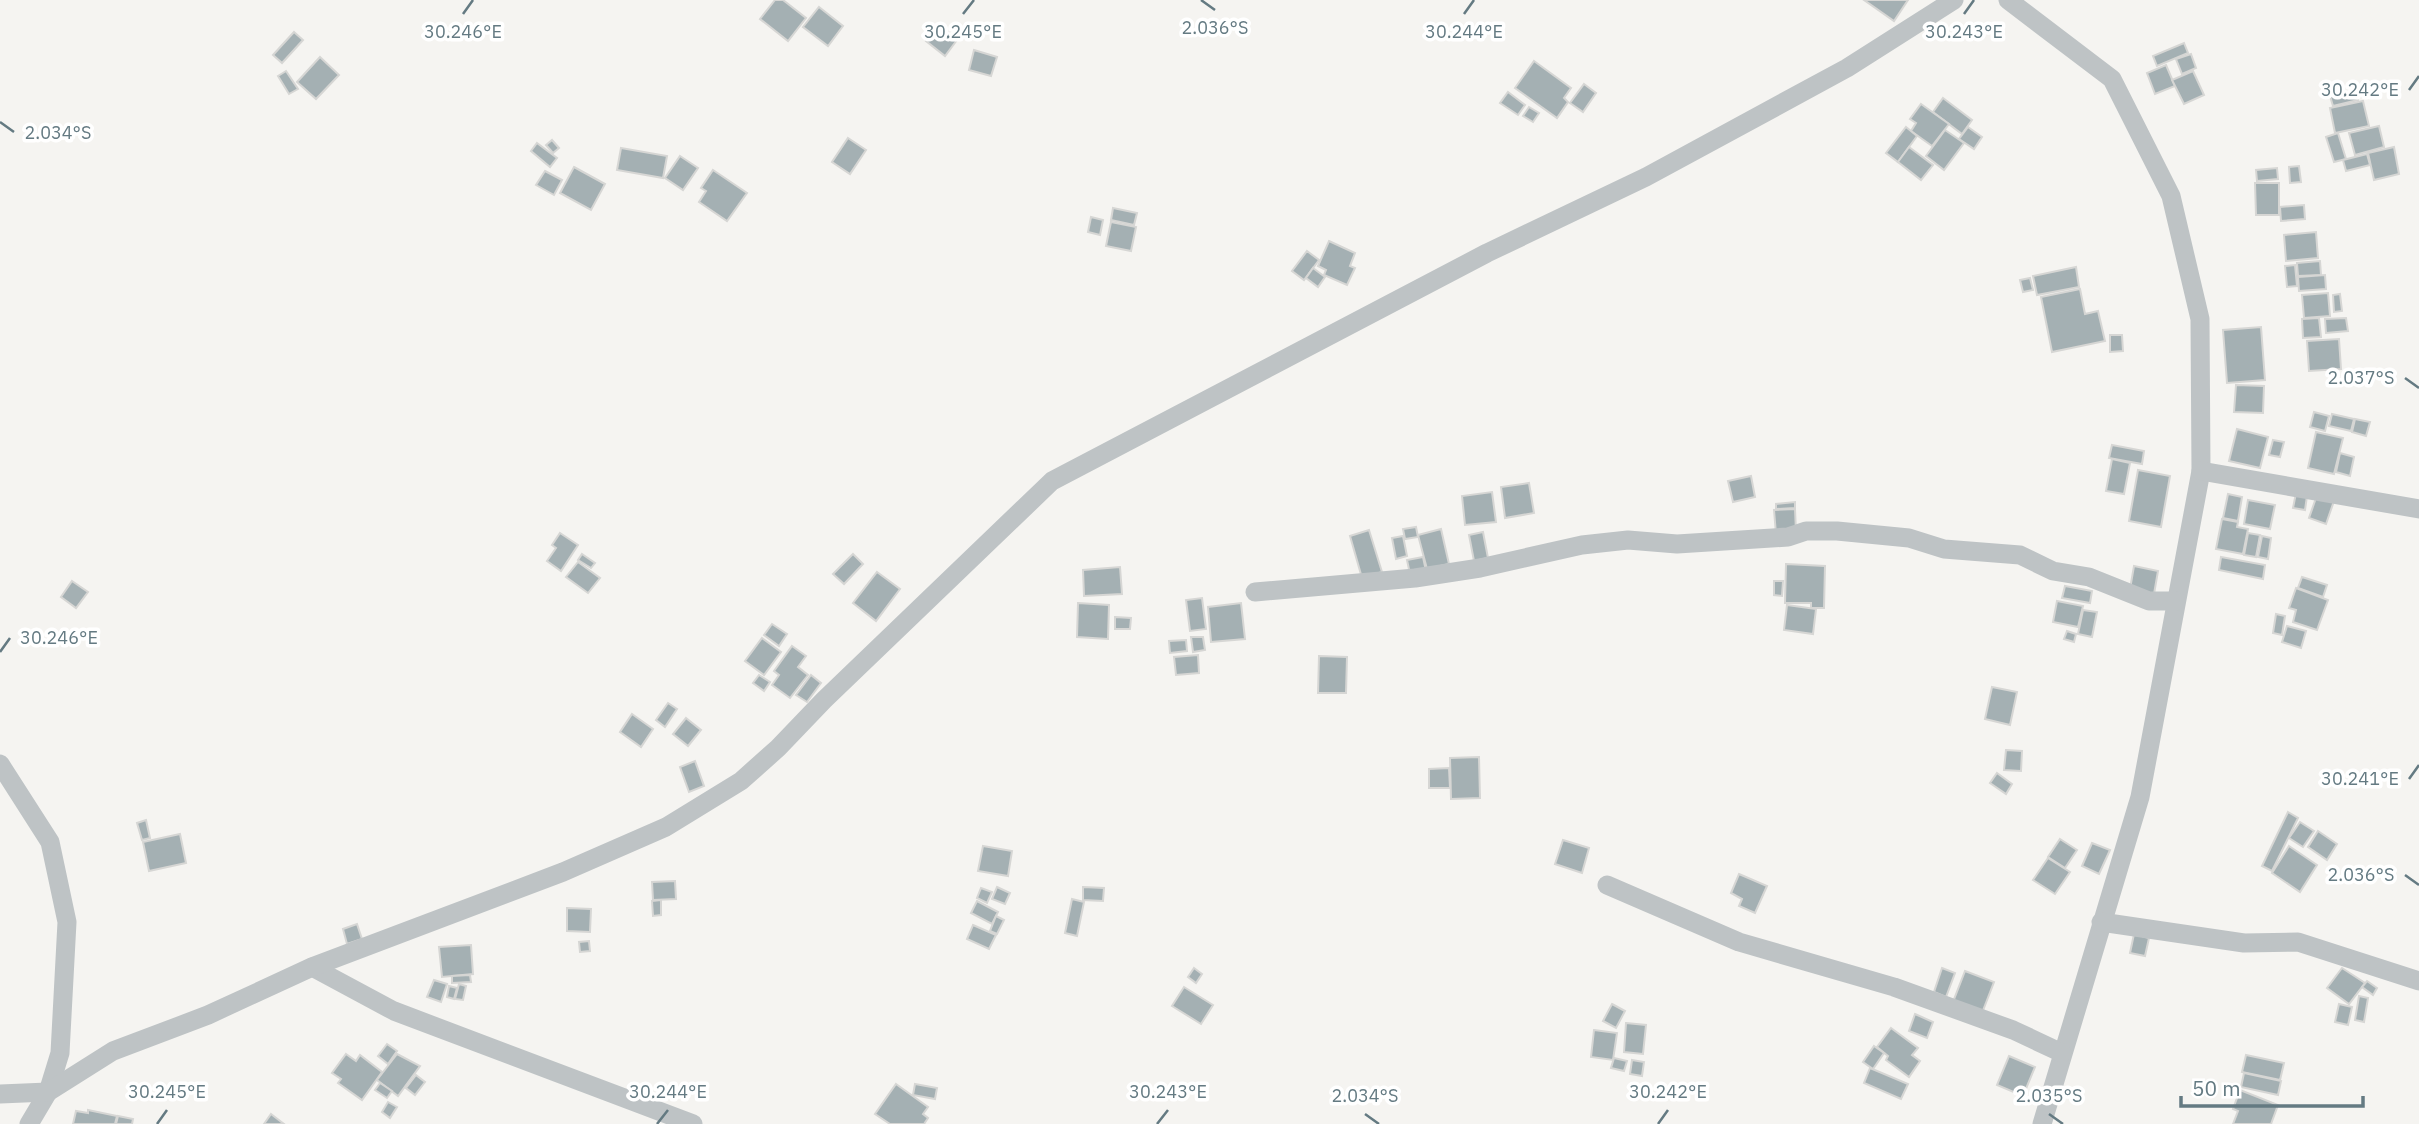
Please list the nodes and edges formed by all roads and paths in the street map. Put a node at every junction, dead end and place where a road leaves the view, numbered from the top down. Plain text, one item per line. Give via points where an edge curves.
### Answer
1 (1954, 0) edge
2 (2008, 0) edge
3 (2201, 471) junction
4 (2419, 509) edge
5 (1255, 592) dead end
6 (2176, 601) junction
7 (0, 764) edge
8 (1607, 885) dead end
9 (2101, 922) junction
10 (312, 967) junction
11 (2419, 981) edge
12 (2062, 1054) junction
13 (48, 1092) junction
14 (0, 1094) edge
15 (29, 1124) edge
16 (693, 1124) edge
17 (2042, 1124) edge

1 - 10 street via 1847,68 1647,177 1487,253 1052,481 778,748 741,781 666,827 563,872
2 - 3 street via 2112,79 2171,196 2200,319
3 - 4 street
3 - 6 street
5 - 6 street via 1415,578 1594,543 1676,544 1837,531 1909,538 1944,549 2020,555 2053,571 2090,577 2149,601
6 - 9 street via 2140,797
7 - 13 street via 50,842 67,922 60,1053
8 - 12 street via 1739,942 1894,987 2013,1030
9 - 11 street via 2244,943 2298,942
9 - 12 street
10 - 13 street via 208,1015 113,1051
10 - 16 street via 394,1011
12 - 17 street
13 - 14 street
13 - 15 street

